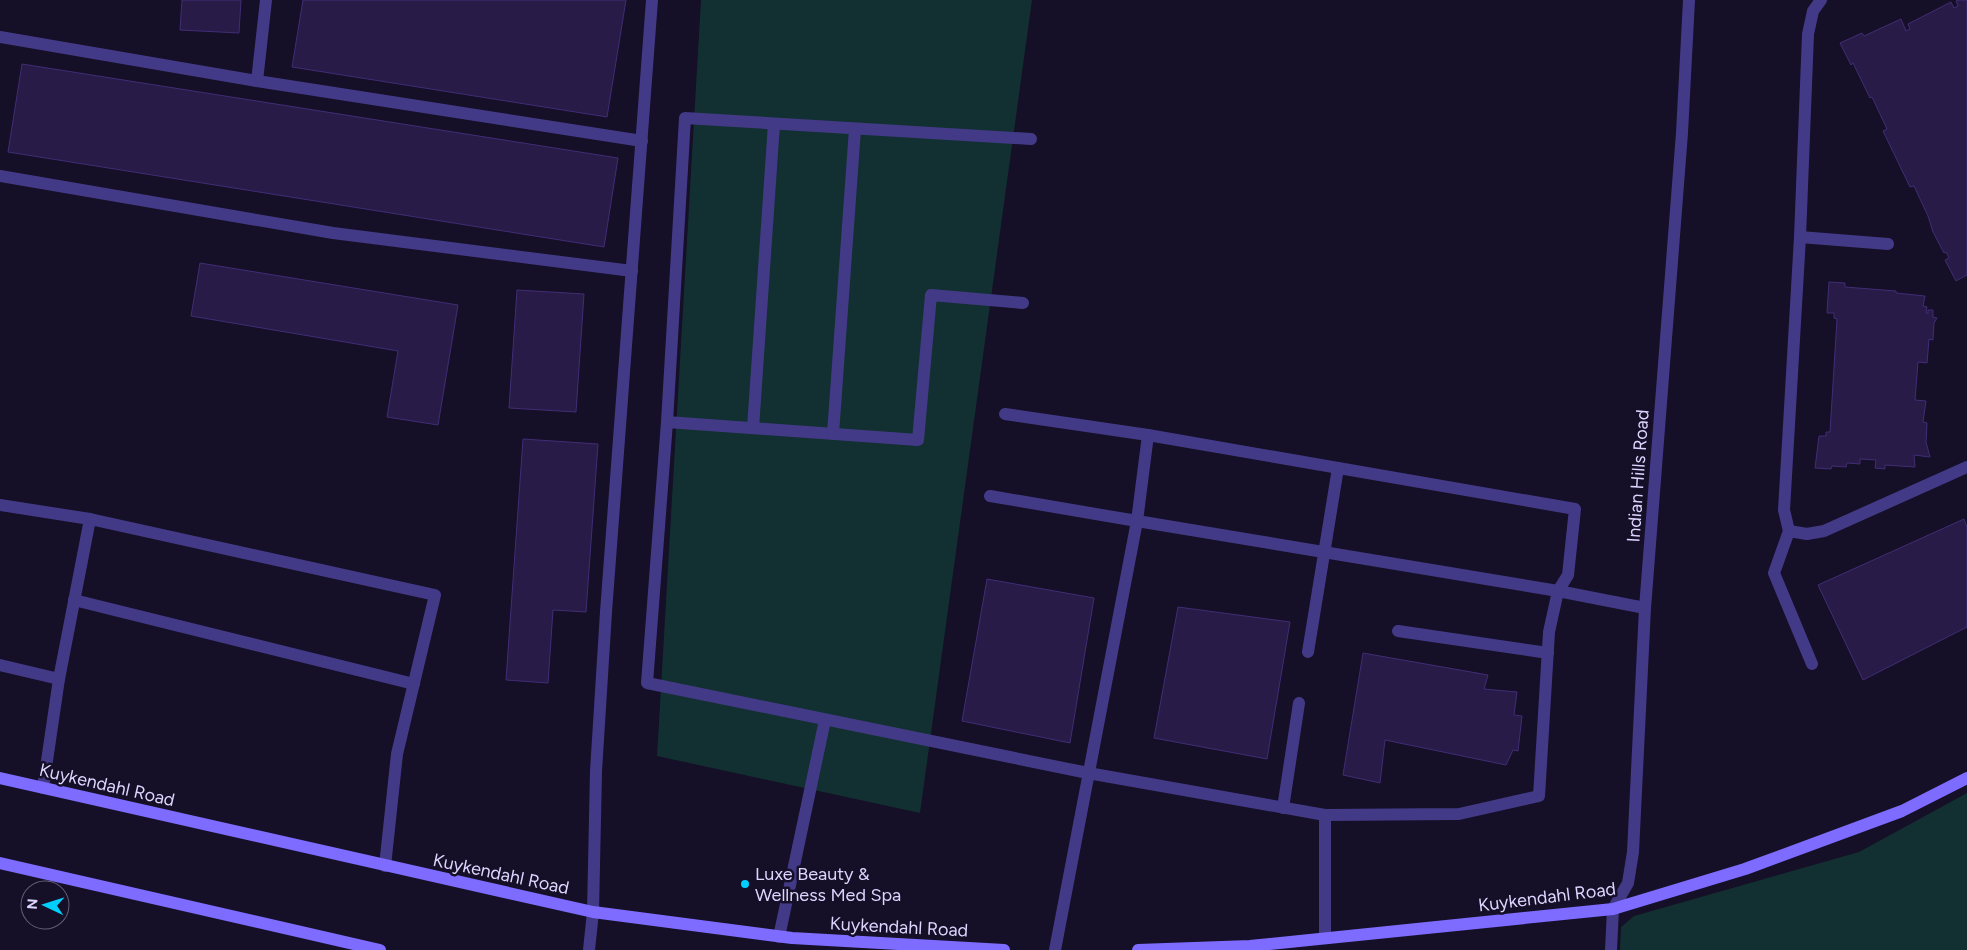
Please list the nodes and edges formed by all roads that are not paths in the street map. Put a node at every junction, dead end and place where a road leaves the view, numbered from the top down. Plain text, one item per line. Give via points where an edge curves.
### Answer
1 (266, 0) edge
2 (652, 0) edge
3 (1689, 0) edge
4 (1820, 0) edge
5 (0, 37) edge
6 (258, 81) junction
7 (774, 124) junction
8 (855, 129) junction
9 (1031, 139) dead end
10 (642, 141) junction
11 (0, 176) edge
12 (1800, 237) junction
13 (1888, 244) dead end
14 (632, 271) junction
15 (1023, 303) dead end
16 (1006, 414) dead end
17 (667, 422) junction
18 (753, 428) junction
19 (833, 434) junction
20 (1148, 435) junction
21 (1967, 467) edge
22 (1338, 468) junction
23 (990, 496) dead end
24 (0, 505) edge
25 (90, 519) junction
26 (1137, 521) junction
27 (1789, 532) junction
28 (1324, 553) junction
29 (1558, 592) junction
30 (74, 600) junction
31 (1645, 608) junction
32 (1398, 631) dead end
33 (1308, 652) dead end
34 (1548, 653) junction
35 (1812, 664) dead end
36 (0, 665) edge
37 (59, 679) junction
38 (414, 684) junction
39 (1299, 703) dead end
40 (825, 720) junction
41 (1088, 774) junction
42 (0, 778) edge
43 (1967, 778) edge
44 (42, 788) junction
45 (1283, 808) junction
46 (1325, 816) junction
47 (0, 863) edge
48 (385, 866) junction
49 (1613, 909) junction
50 (593, 912) junction
51 (779, 937) junction
52 (1325, 937) junction
53 (380, 950) edge
54 (588, 950) edge
55 (1004, 950) edge
56 (1054, 950) edge
57 (1138, 950) edge
58 (1611, 950) edge

1 - 6 street
2 - 10 street
3 - 31 street, Indian Hills Road via 1682,133
4 - 12 street via 1808,34
5 - 6 street
6 - 10 street
7 - 8 street
7 - 17 street via 685,118
7 - 18 street
8 - 9 street
8 - 19 street
10 - 14 street
11 - 14 street via 333,233
12 - 13 street
12 - 27 street via 1784,510
14 - 50 street via 598,741
15 - 19 street via 931,295 918,440
16 - 20 street
17 - 18 street
17 - 40 street via 647,683
18 - 19 street
20 - 22 street
20 - 26 street
21 - 27 street via 1824,531
22 - 28 street
22 - 29 street via 1575,509 1568,575
23 - 26 street
24 - 25 street
25 - 30 street
25 - 38 street via 435,595
26 - 28 street
26 - 41 street
27 - 35 street via 1774,573
28 - 29 street
28 - 33 street
29 - 31 street
29 - 34 street via 1548,632
30 - 37 street
30 - 38 street
31 - 49 street, Indian Hills Road via 1633,852 1628,883
32 - 34 street
34 - 46 street via 1539,796 1459,814
36 - 37 street
37 - 44 street
38 - 48 street via 397,754
39 - 45 street
40 - 41 street
40 - 51 street
41 - 45 street
41 - 56 street
42 - 44 main road, Kuykendahl Road
43 - 49 main road, Kuykendahl Road via 1902,811 1755,866
44 - 48 main road, Kuykendahl Road
45 - 46 street
46 - 52 street
47 - 53 main road
48 - 50 main road, Kuykendahl Road
49 - 52 main road, Kuykendahl Road
49 - 58 street, Indian Hills Road
50 - 51 main road, Kuykendahl Road
50 - 54 street
51 - 55 main road, Kuykendahl Road
52 - 57 main road, Kuykendahl Road via 1250,946

